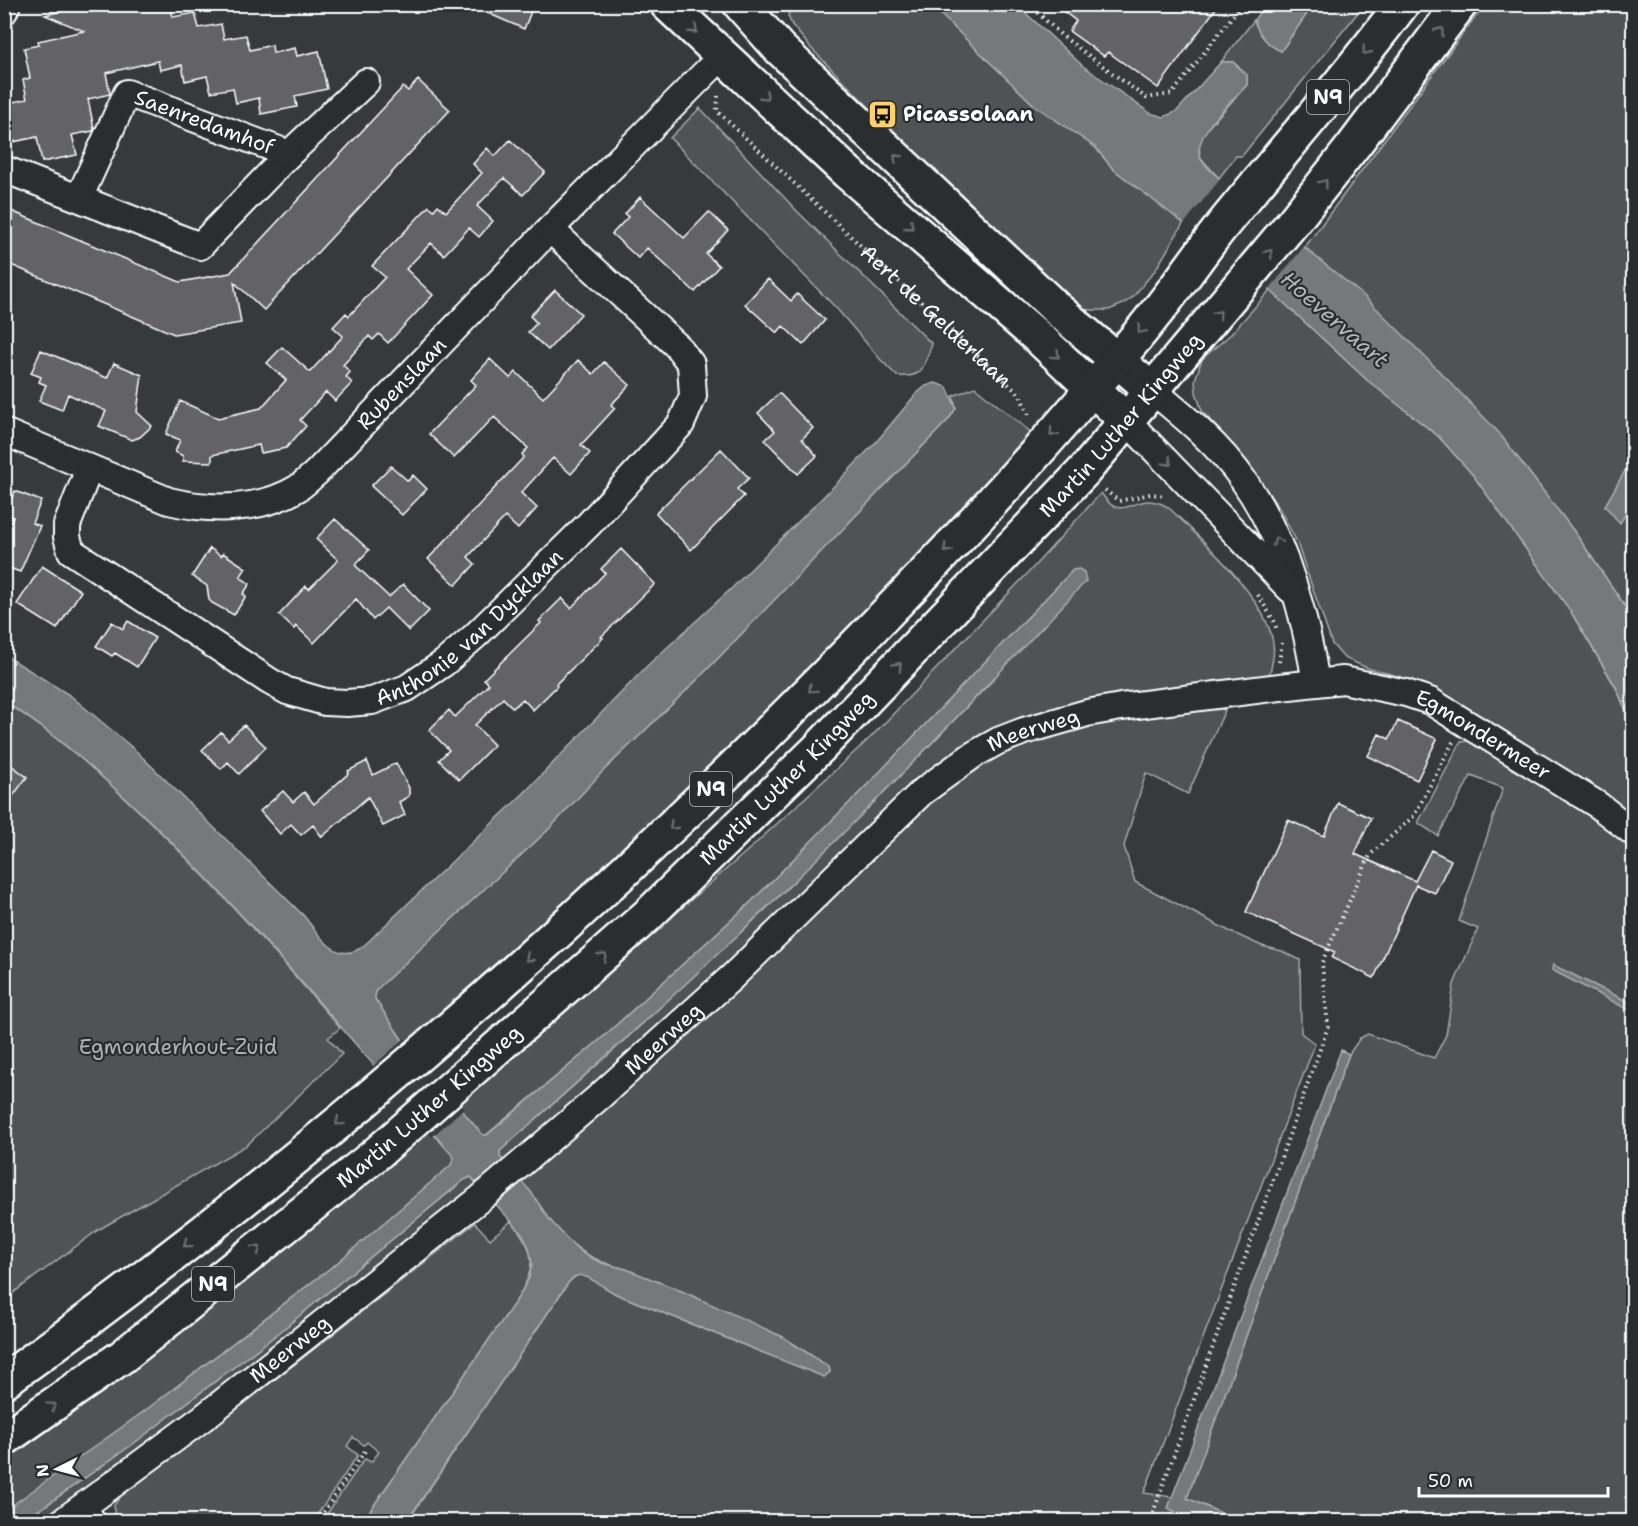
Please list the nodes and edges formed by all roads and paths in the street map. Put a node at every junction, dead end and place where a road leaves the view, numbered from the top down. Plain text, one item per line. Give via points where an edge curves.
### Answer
1 (7, 4) edge
2 (667, 4) edge
3 (1029, 4) edge
4 (1242, 4) edge
5 (1402, 4) edge
6 (1460, 4) edge
7 (750, 8) edge
8 (4, 11) edge
9 (722, 56) junction
10 (366, 82) dead end
11 (289, 154) junction
12 (4, 169) edge
13 (79, 198) junction
14 (549, 229) junction
15 (1116, 359) junction
16 (1092, 389) junction
17 (1152, 390) junction
18 (1127, 421) junction
19 (4, 432) edge
20 (1049, 437) junction
21 (89, 469) junction
22 (1085, 470) junction
23 (1166, 496) dead end
24 (1253, 587) dead end
25 (1296, 596) junction
26 (1282, 644) dead end
27 (1316, 683) junction
28 (1464, 722) junction
29 (1634, 833) edge
30 (4, 1381) edge
31 (4, 1439) edge
32 (367, 1448) dead end
33 (94, 1512) edge
34 (1152, 1513) dead end
35 (62, 1521) edge
36 (317, 1521) edge

1 - 8 street
2 -> 9 main road
3 - 4 path via 1061,35 1146,98 1172,94
5 -> 15 main road, N9
17 -> 6 main road, Martin Luther Kingweg / N9 via 1294,221
7 - 9 main road
15 -> 7 main road via 1058,310 779,48
9 - 14 street, Rubenslaan
9 -> 16 main road
9 - 20 path, Aert de Gelderlaan via 717,111 1020,395 1032,423
10 - 11 street, Saenredamhof
11 - 13 street, Saenredamhof via 200,246
11 - 13 street, Saenredamhof via 127,93
12 - 13 street, Saenredamhof
14 - 21 street, Rubenslaan via 316,473 297,488 252,504 193,507
14 - 21 street, Anthonie van Dycklaan via 677,346 691,364 693,396 681,424 589,524 476,635 407,688 372,701 347,704 287,691 71,551 67,525
15 - 16 main road, N9
15 - 17 main road
16 - 18 main road
16 -> 20 main road, N9
17 - 18 main road, Martin Luther Kingweg / N9
25 -> 17 street via 1274,533 1243,479 1195,426
18 - 22 main road, Martin Luther Kingweg / N9
18 -> 25 street
19 - 21 street, Rubenslaan
20 -> 30 main road, N9 via 896,604 639,859 419,1055 215,1223
22 - 23 path via 1119,501 1150,494
31 -> 22 main road, Martin Luther Kingweg / N9 via 123,1356 416,1121 648,915 794,773
24 - 26 path via 1274,621
25 - 27 street via 1309,637
27 - 28 street, Egmondermeer via 1343,680 1406,693 1430,701
27 - 33 street, Meerweg via 1087,713 1024,731 973,755 922,792 732,977 515,1169 204,1417
28 - 29 street, Egmondermeer via 1599,805
28 - 34 path via 1414,816 1370,855 1322,962 1328,1027
32 - 36 path
33 - 35 street, Meerweg

